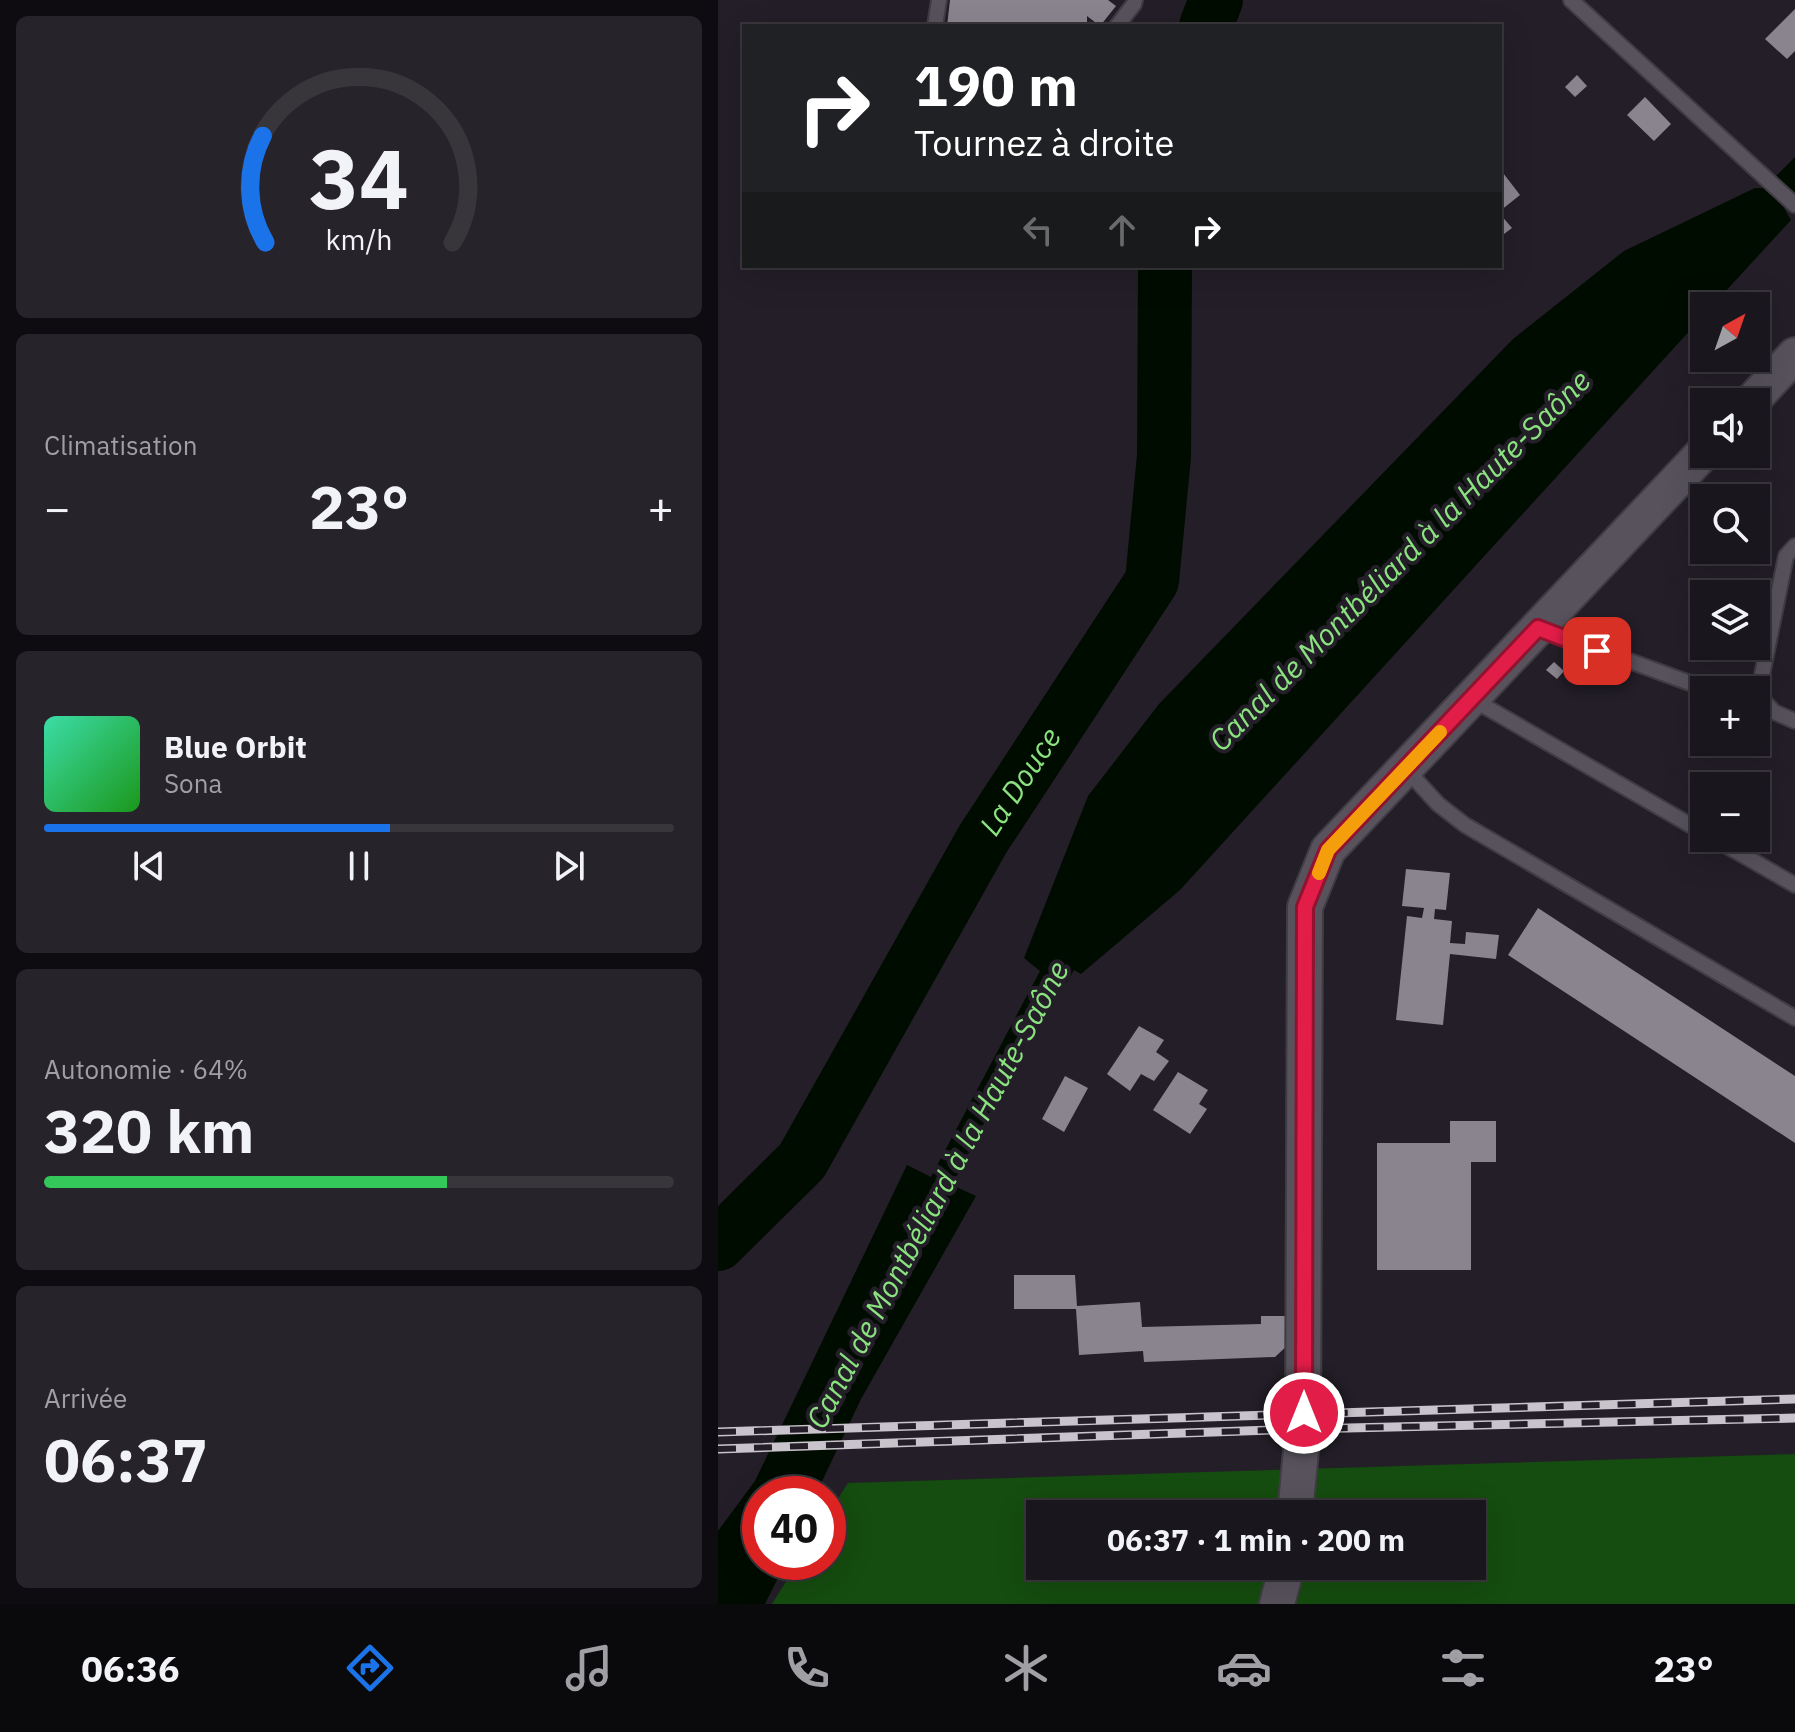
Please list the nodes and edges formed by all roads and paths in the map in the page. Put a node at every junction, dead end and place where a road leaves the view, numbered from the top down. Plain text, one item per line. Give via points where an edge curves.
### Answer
1 (939, 0) edge
2 (1135, 0) edge
3 (1571, 0) edge
4 (935, 24) edge
5 (1118, 24) edge
6 (1795, 205) edge
7 (1795, 355) edge
8 (1764, 388) edge
9 (1690, 467) edge
10 (1795, 546) edge
11 (1538, 628) junction
12 (1761, 676) edge
13 (1690, 683) edge
14 (1471, 699) junction
15 (1770, 708) edge
16 (1795, 721) edge
17 (1405, 769) junction
18 (1690, 825) edge
19 (1737, 852) edge
20 (1795, 885) edge
21 (1795, 1018) edge
22 (1297, 1500) edge
23 (1283, 1580) edge
24 (1277, 1604) edge

1 - 4 lane
2 - 5 lane
3 - 6 lane
7 - 8 street
9 - 11 street
10 - 12 lane via 1786,556
11 - 13 lane
11 - 14 street
14 - 17 street
14 - 18 lane
15 - 16 lane
17 - 21 lane via 1465,825
17 - 22 street via 1328,850 1305,907 1304,1413
19 - 20 lane
23 - 24 street

